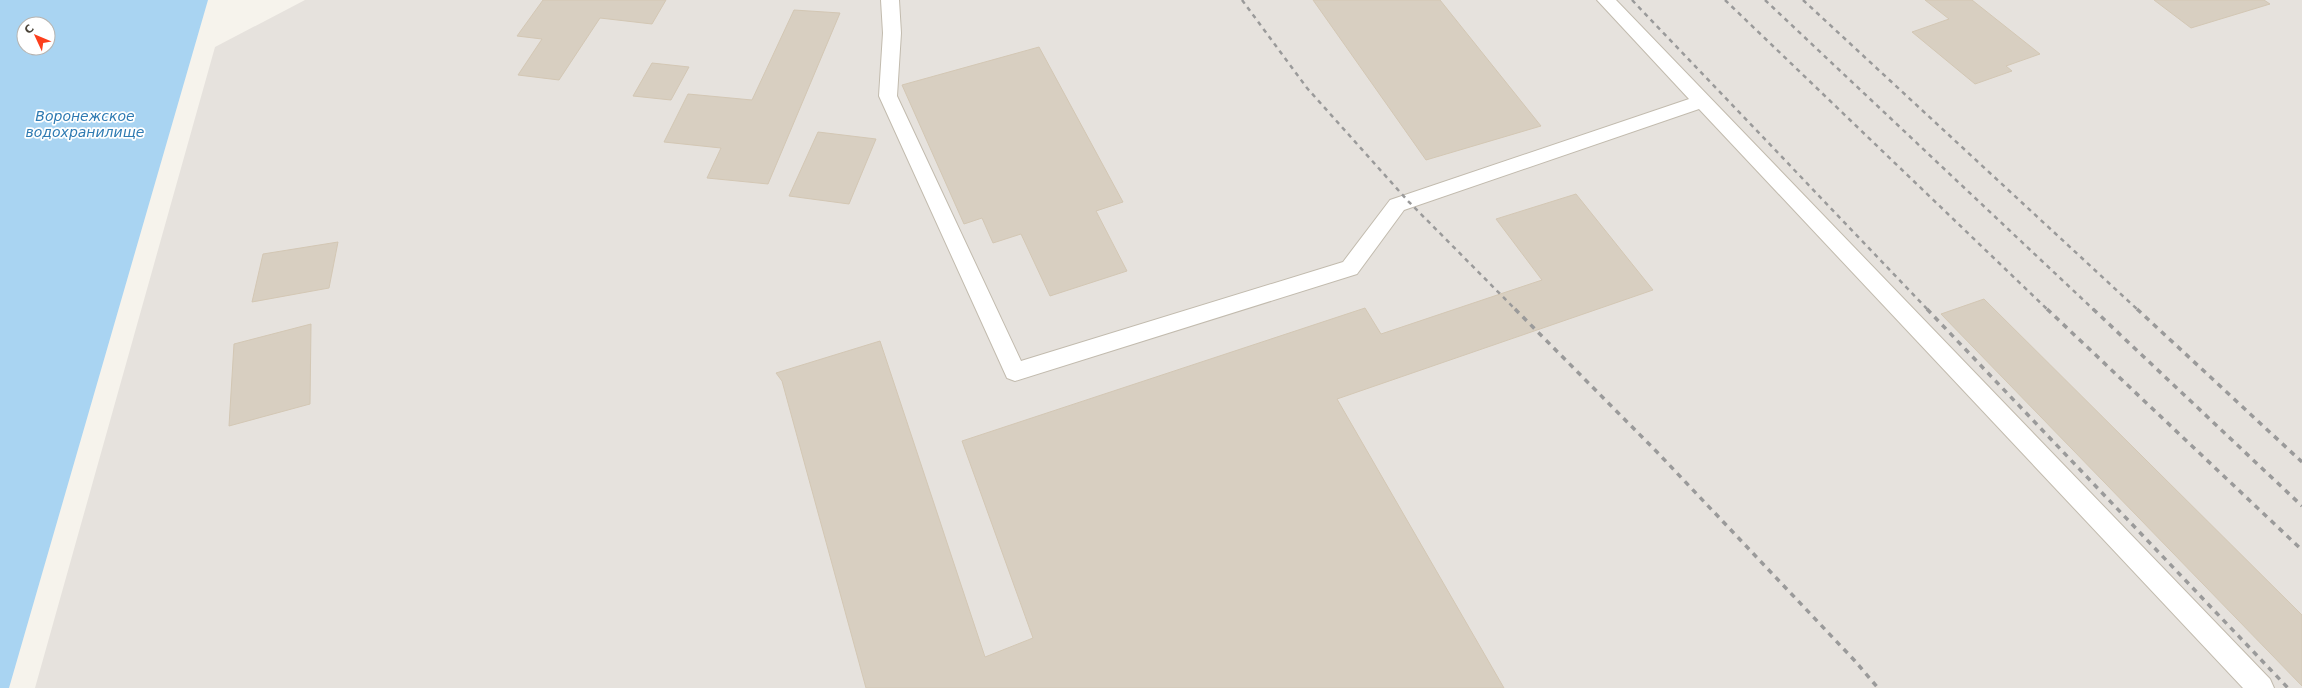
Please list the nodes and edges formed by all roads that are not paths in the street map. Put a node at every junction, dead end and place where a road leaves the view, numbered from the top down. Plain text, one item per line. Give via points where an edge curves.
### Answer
1 (890, 0) edge
2 (1606, 0) edge
3 (1702, 101) junction
4 (2261, 688) edge

1 - 3 lane via 892,33 888,96 1000,336 1014,372 1350,268 1397,205
2 - 3 lane
3 - 4 lane

